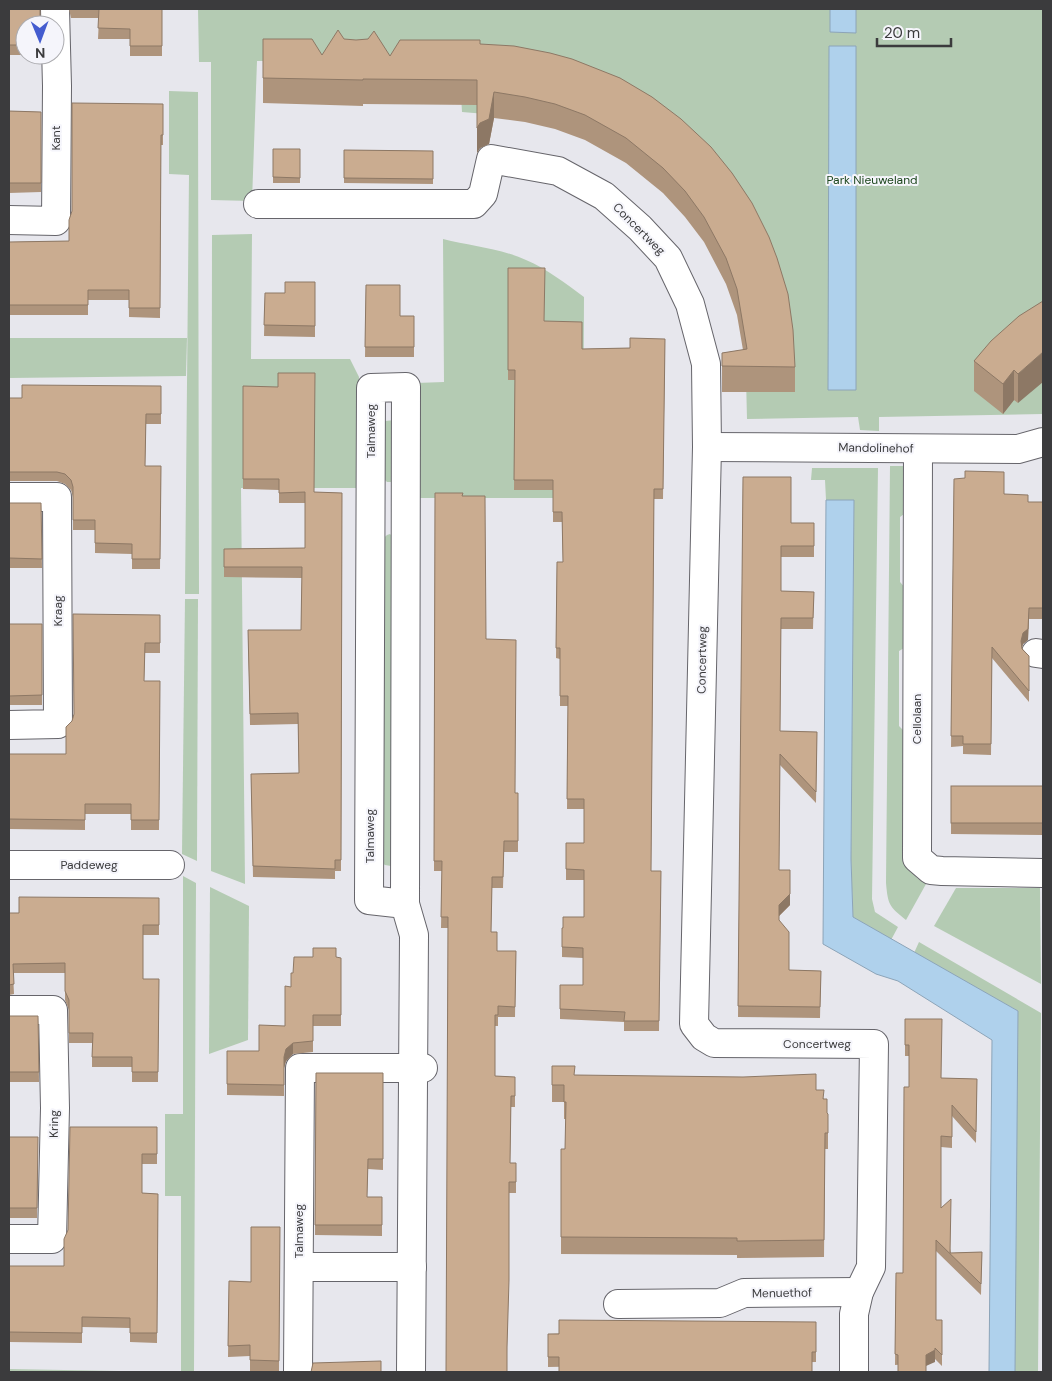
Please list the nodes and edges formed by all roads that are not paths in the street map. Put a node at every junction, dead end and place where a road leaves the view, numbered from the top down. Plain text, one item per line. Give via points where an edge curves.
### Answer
1 (55, 9) edge
2 (258, 204) dead end
3 (9, 220) edge
4 (1043, 442) edge
5 (707, 447) junction
6 (918, 449) junction
7 (9, 497) edge
8 (9, 725) edge
9 (9, 865) edge
10 (170, 865) dead end
11 (1043, 873) edge
12 (405, 904) junction
13 (9, 1010) edge
14 (418, 1068) junction
15 (9, 1239) edge
16 (299, 1267) junction
17 (412, 1267) junction
18 (859, 1292) junction
19 (618, 1304) dead end
20 (298, 1372) edge
21 (411, 1372) edge
22 (854, 1372) edge

1 - 3 street, Kant via 56,221
2 - 5 street, Concertweg via 474,204 482,194 491,159 558,171 604,196 668,258 690,304 706,364
4 - 6 street, Mandolinehof via 1018,449
5 - 6 street, Mandolinehof
5 - 18 street, Concertweg via 694,1024 704,1037 714,1043 874,1044 871,1267
6 - 11 street, Cellolaan via 917,858 931,870
7 - 8 street, Kraag via 57,497 58,724
9 - 10 street, Paddeweg
12 - 12 street, Talmaweg via 369,900 371,388 406,387
12 - 14 street, Talmaweg via 414,935
13 - 15 street, Kring via 53,1010 54,1108 52,1239
14 - 16 street, Talmaweg via 300,1068
14 - 17 street, Talmaweg
16 - 17 street, Talmaweg
16 - 20 street, Talmaweg
17 - 21 street, Talmaweg
18 - 19 street, Menuethof via 744,1293 720,1304
18 - 22 street, Concertweg via 854,1314

